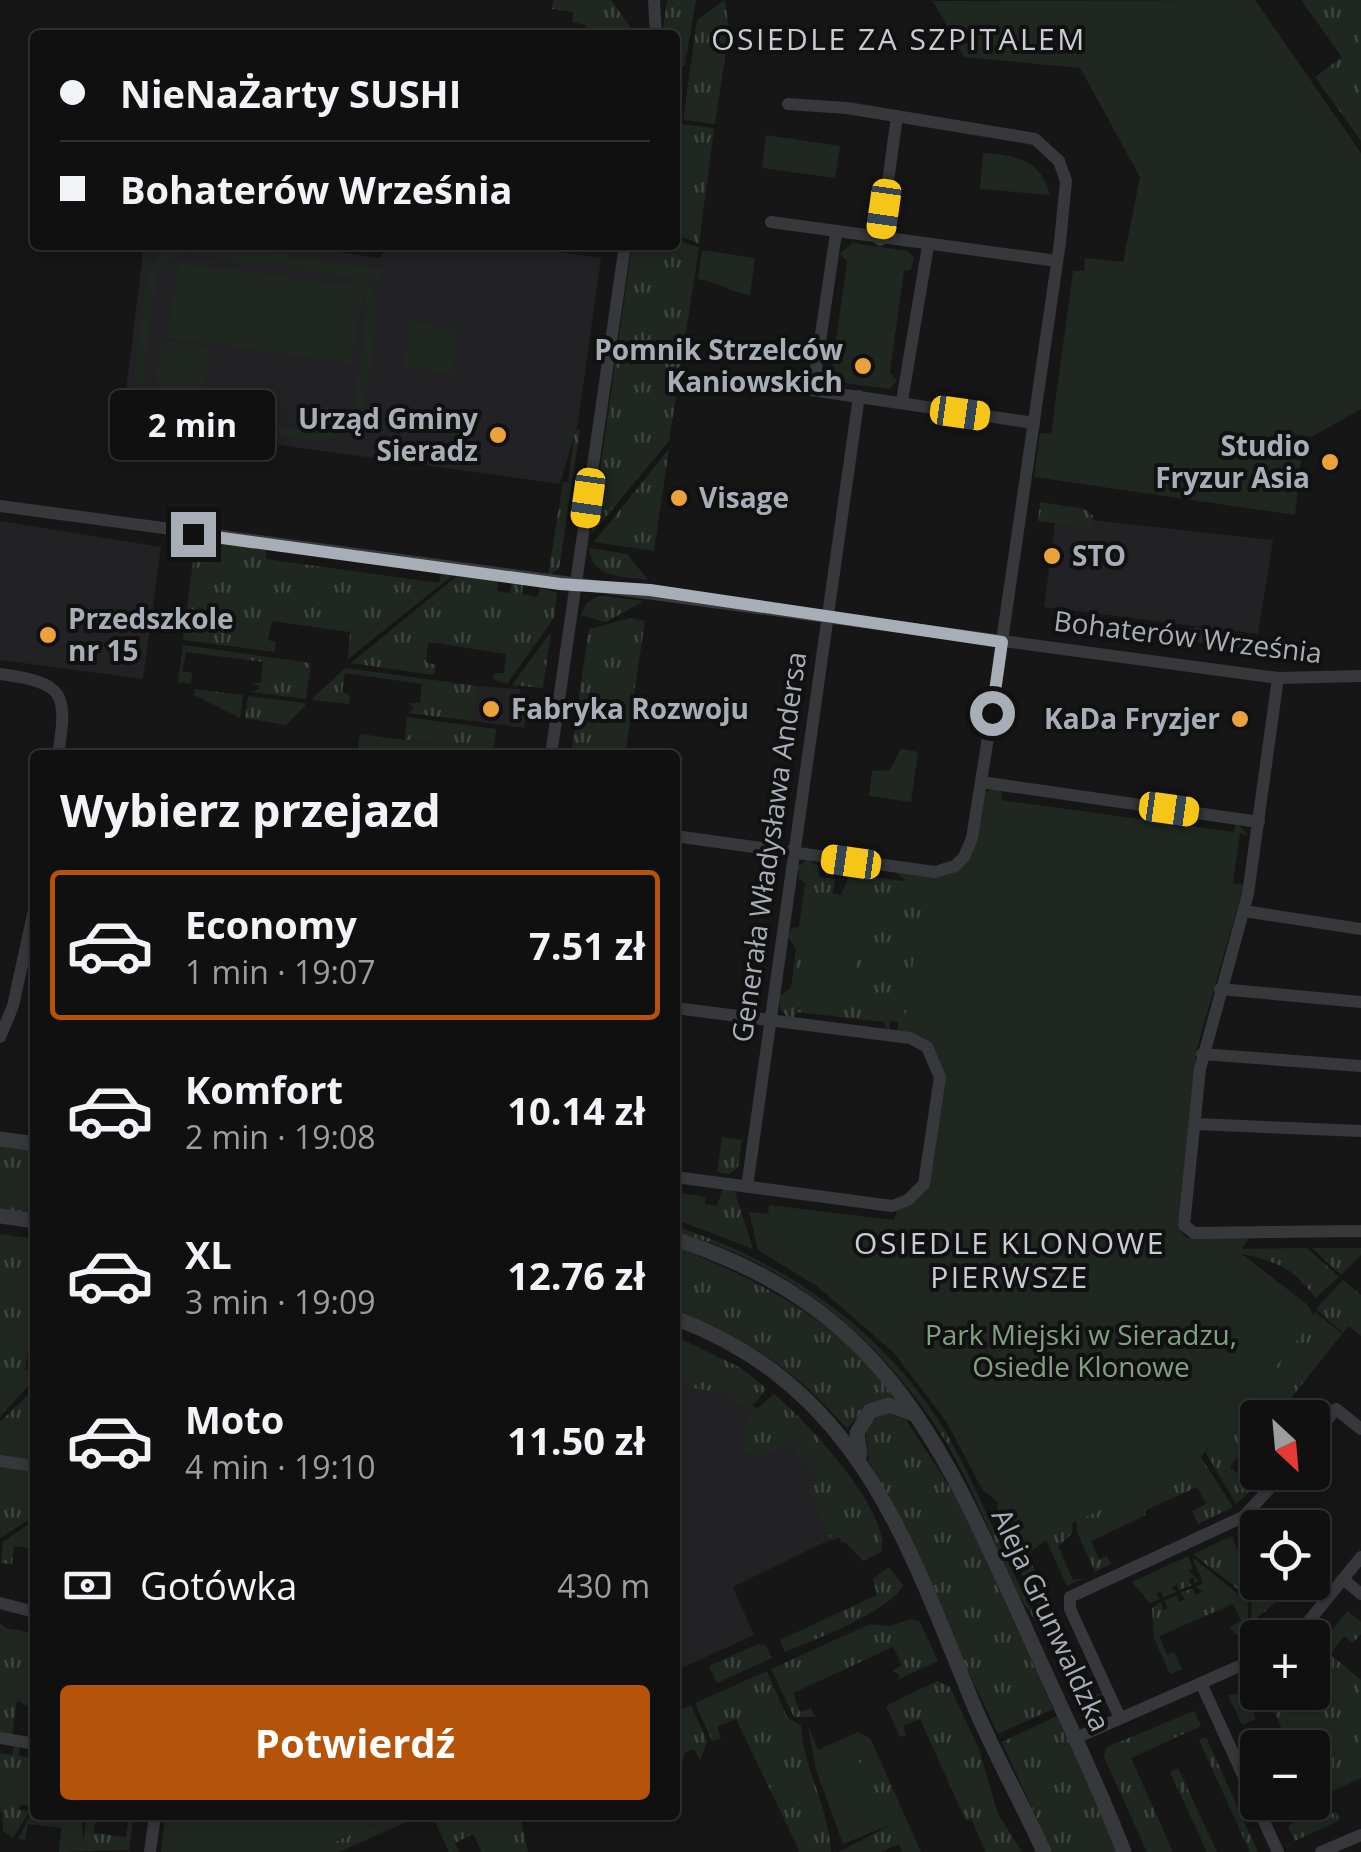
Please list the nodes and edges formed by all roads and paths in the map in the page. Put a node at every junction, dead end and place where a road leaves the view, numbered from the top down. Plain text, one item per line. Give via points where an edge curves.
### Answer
1 (654, 0) edge
2 (656, 30) edge
3 (788, 104) dead end
4 (897, 116) junction
5 (770, 222) dead end
6 (836, 234) junction
7 (880, 240) junction
8 (928, 246) junction
9 (623, 250) edge
10 (1057, 260) junction
11 (751, 381) dead end
12 (813, 389) junction
13 (859, 396) junction
14 (902, 400) junction
15 (1034, 423) junction
16 (0, 506) edge
17 (576, 582) junction
18 (825, 617) junction
19 (1002, 642) junction
20 (0, 674) edge
21 (1361, 676) edge
22 (1278, 678) junction
23 (59, 750) edge
24 (552, 750) edge
25 (981, 782) junction
26 (1259, 822) junction
27 (680, 837) edge
28 (793, 854) junction
29 (1244, 911) junction
30 (30, 926) edge
31 (1361, 929) edge
32 (1220, 989) junction
33 (1361, 1002) edge
34 (680, 1009) edge
35 (771, 1021) junction
36 (0, 1037) edge
37 (1202, 1054) junction
38 (1361, 1066) edge
39 (1196, 1124) junction
40 (1361, 1131) edge
41 (0, 1139) edge
42 (30, 1143) edge
43 (680, 1177) edge
44 (747, 1187) junction
45 (0, 1216) edge
46 (30, 1220) edge
47 (1361, 1231) edge
48 (680, 1241) edge
49 (680, 1320) edge
50 (919, 1416) junction
51 (1330, 1416) edge
52 (1361, 1429) edge
53 (0, 1462) edge
54 (862, 1462) junction
55 (30, 1465) edge
56 (1268, 1490) edge
57 (1361, 1557) edge
58 (1344, 1579) junction
59 (1361, 1594) edge
60 (0, 1602) edge
61 (30, 1611) edge
62 (1310, 1620) edge
63 (1240, 1666) edge
64 (1201, 1683) junction
65 (1120, 1718) junction
66 (1078, 1737) junction
67 (0, 1738) edge
68 (30, 1743) edge
69 (155, 1820) edge
70 (1361, 1835) edge
71 (150, 1852) edge
72 (1044, 1852) edge
73 (1124, 1852) edge
74 (1278, 1852) edge
75 (1321, 1852) edge

1 - 2 street
3 - 4 street
4 - 7 street
4 - 10 street via 1014,132 1052,152 1067,195
5 - 6 street
6 - 7 street
6 - 12 street
7 - 8 street
8 - 10 street
8 - 14 street
9 - 17 street
10 - 15 street
11 - 12 street
12 - 13 street
13 - 14 street
13 - 18 street, Generała Władysława Andersa
14 - 15 street
15 - 19 street
16 - 17 street, Bohaterów Września
17 - 18 street, Bohaterów Września
17 - 24 street
18 - 19 street, Bohaterów Września
18 - 28 street, Generała Władysława Andersa
19 - 22 street, Bohaterów Września
19 - 25 street
20 - 23 street via 57,689 64,703
21 - 22 street, Bohaterów Września
22 - 26 street
25 - 26 street
25 - 28 street via 972,838 954,866 935,872
26 - 29 street
27 - 28 street
28 - 35 street, Generała Władysława Andersa
29 - 31 street
29 - 32 street
30 - 36 street
32 - 33 street
32 - 37 street
34 - 35 street
35 - 44 street, Generała Władysława Andersa
35 - 44 street via 910,1038 927,1047 940,1078 924,1184 908,1200 878,1204
37 - 38 street
37 - 39 street
39 - 40 street
39 - 47 street via 1184,1224 1194,1232
41 - 42 street
43 - 44 street
45 - 46 street
48 - 50 street, Aleja Grunwaldzka via 735,1261 808,1302 881,1366
49 - 54 street via 732,1343 778,1374
50 - 54 street via 889,1406 864,1416 856,1442
50 - 66 street, Aleja Grunwaldzka via 968,1501
51 - 52 street via 1336,1408
53 - 55 street
54 - 72 street via 945,1628
56 - 65 street via 1242,1517 1070,1597
57 - 58 street
58 - 59 street
58 - 62 street
60 - 61 street
63 - 64 street
64 - 65 street
64 - 74 street
65 - 66 street
66 - 73 street, Aleja Grunwaldzka
67 - 68 street
69 - 71 street
70 - 75 street

